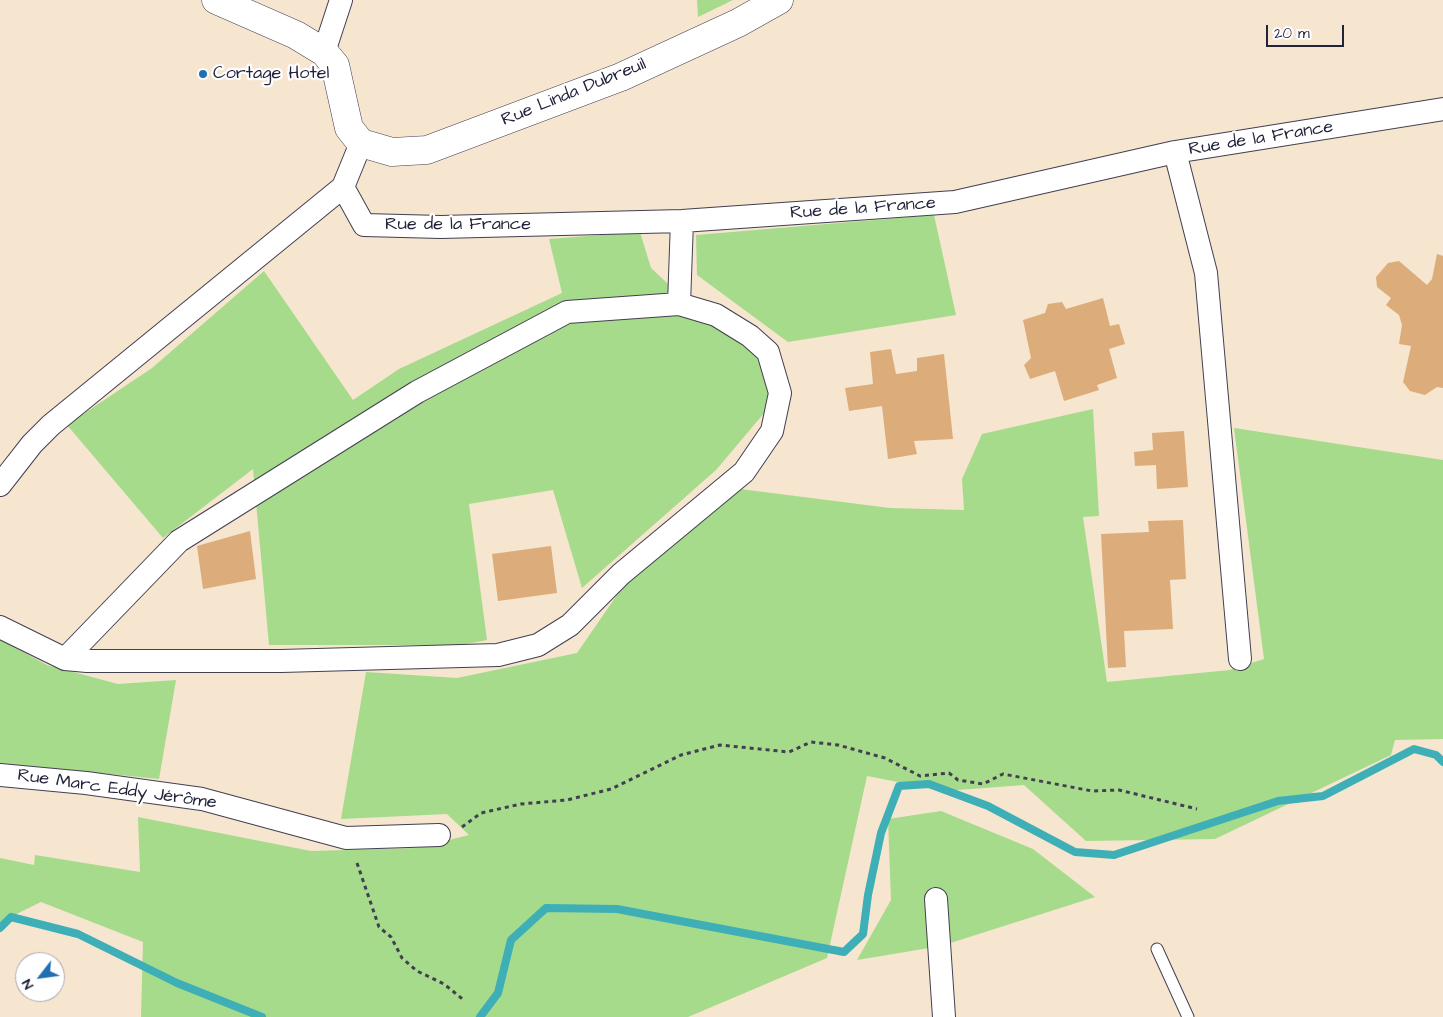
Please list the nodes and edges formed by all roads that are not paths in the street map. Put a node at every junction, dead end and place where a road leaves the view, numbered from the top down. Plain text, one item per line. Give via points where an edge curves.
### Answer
1 (216, 0) edge
2 (341, 0) edge
3 (779, 0) edge
4 (324, 52) junction
5 (1443, 109) edge
6 (361, 143) junction
7 (1175, 152) junction
8 (343, 187) junction
9 (682, 221) junction
10 (679, 304) junction
11 (0, 485) edge
12 (0, 628) edge
13 (65, 659) junction
14 (1240, 659) dead end
15 (0, 775) edge
16 (439, 835) road end
17 (936, 899) dead end
18 (1157, 949) dead end
19 (944, 1017) edge
20 (1188, 1017) edge

1 - 4 street via 296,35
2 - 4 street
3 - 6 street, Rue Linda Dubreuil via 738,23 621,77 427,150 392,152
4 - 6 street via 335,65 349,128
5 - 7 street, Rue de la France
6 - 8 street
7 - 9 street, Rue de la France via 955,202
7 - 14 street via 1206,273
8 - 9 street, Rue de la France via 364,224 441,227
8 - 11 street via 51,425
9 - 10 street
10 - 13 street via 567,312 417,392 179,541
10 - 13 street via 716,315 750,336 768,352 780,393 772,431 744,472 620,574 570,625 538,645 498,655 281,661
12 - 13 street
15 - 16 street, Rue Marc Eddy Jérôme via 202,799 346,838
17 - 19 street
18 - 20 lane

